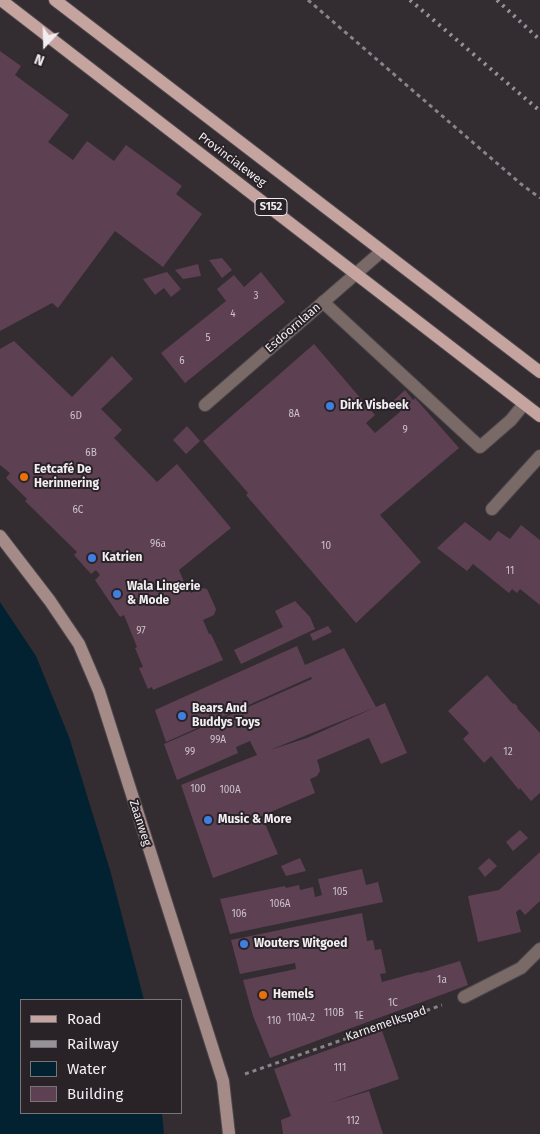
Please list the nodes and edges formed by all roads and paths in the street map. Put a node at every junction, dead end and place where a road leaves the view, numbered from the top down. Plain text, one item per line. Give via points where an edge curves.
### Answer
1 (1, 0) edge
2 (55, 0) edge
3 (308, 0) edge
4 (540, 198) edge
5 (382, 251) junction
6 (355, 274) junction
7 (323, 302) junction
8 (540, 372) edge
9 (524, 404) junction
10 (205, 405) dead end
11 (540, 416) edge
12 (540, 456) edge
13 (492, 509) dead end
14 (0, 536) edge
15 (540, 949) edge
16 (464, 997) joint
17 (223, 1081) junction
18 (229, 1134) edge

1 - 6 main road, Provincialeweg / S152
2 - 5 main road, Provincialeweg / S152
3 - 4 path
5 - 6 street, Esdoornlaan
5 - 8 main road, Provincialeweg / S152
6 - 7 street, Esdoornlaan
6 - 9 main road, Provincialeweg / S152
7 - 9 street via 480,446 511,420
7 - 10 street, Esdoornlaan
9 - 11 main road, Provincialeweg / S152
12 - 13 street
14 - 17 street, Zaanweg via 79,644 99,691
15 - 16 street via 521,968
16 - 17 path, Karnemelkspad
17 - 18 street, Zaanweg

